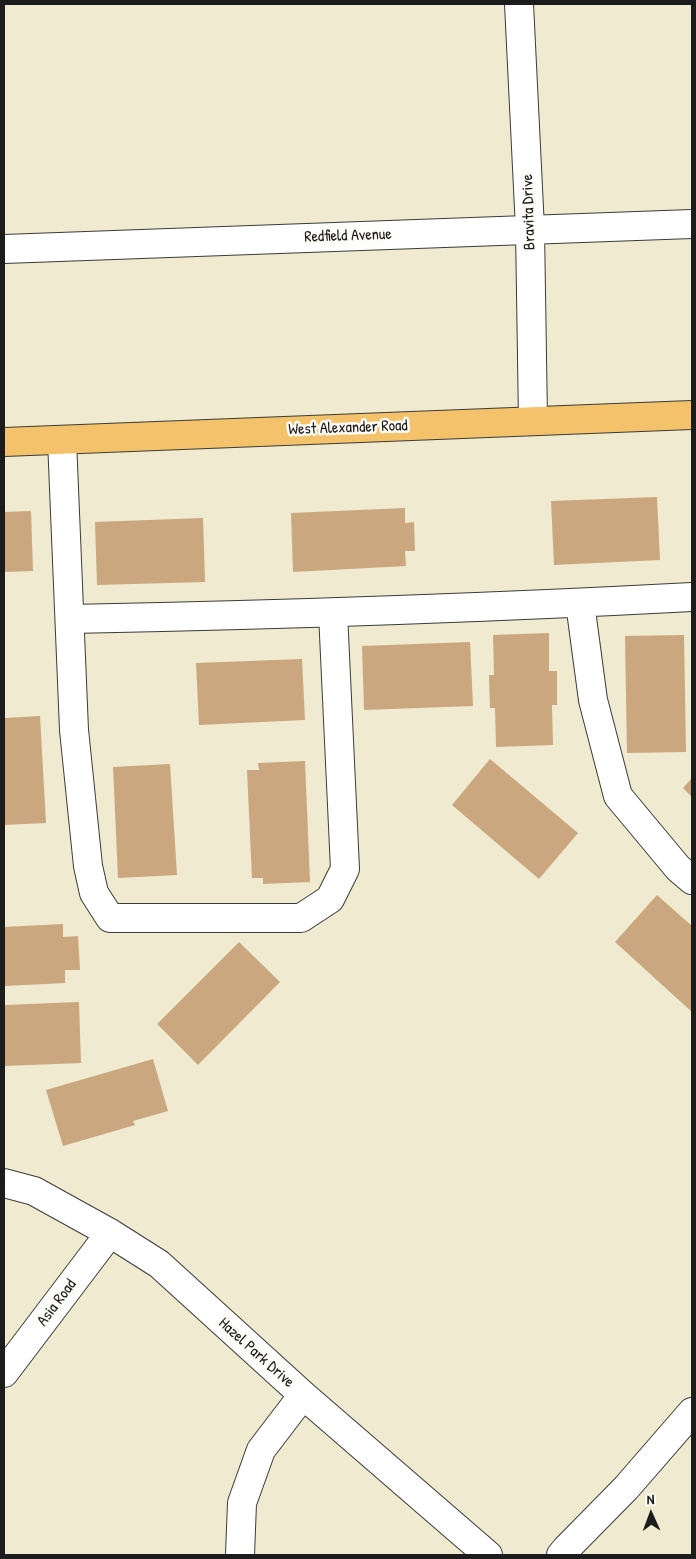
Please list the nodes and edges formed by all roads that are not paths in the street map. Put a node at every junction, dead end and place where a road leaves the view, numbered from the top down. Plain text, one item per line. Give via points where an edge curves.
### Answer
1 (519, 4) edge
2 (692, 224) edge
3 (530, 229) junction
4 (4, 249) edge
5 (692, 415) edge
6 (533, 421) junction
7 (62, 440) junction
8 (4, 442) edge
9 (692, 597) edge
10 (580, 603) junction
11 (333, 613) junction
12 (70, 619) junction
13 (692, 880) edge
14 (4, 1184) edge
15 (110, 1233) junction
16 (4, 1373) edge
17 (304, 1395) junction
18 (692, 1412) edge
19 (240, 1555) edge
20 (488, 1555) edge
21 (561, 1555) edge

1 - 3 street, Bravita Drive
2 - 3 street, Redfield Avenue
3 - 4 street, Redfield Avenue
3 - 6 street, Bravita Drive
5 - 6 main road, West Alexander Road
6 - 7 main road, West Alexander Road
7 - 8 main road, West Alexander Road
7 - 12 street
9 - 10 street
10 - 11 street
10 - 13 street via 593,700 618,796 678,868
11 - 12 street
11 - 12 street via 345,869 330,900 301,918 110,918 94,893 88,866 74,730
14 - 15 street, Hazel Park Drive via 34,1191
15 - 16 street, Asia Road
15 - 17 street, Hazel Park Drive via 158,1264
17 - 19 street via 261,1450 242,1503
17 - 20 street, Hazel Park Drive
18 - 21 street via 626,1488

